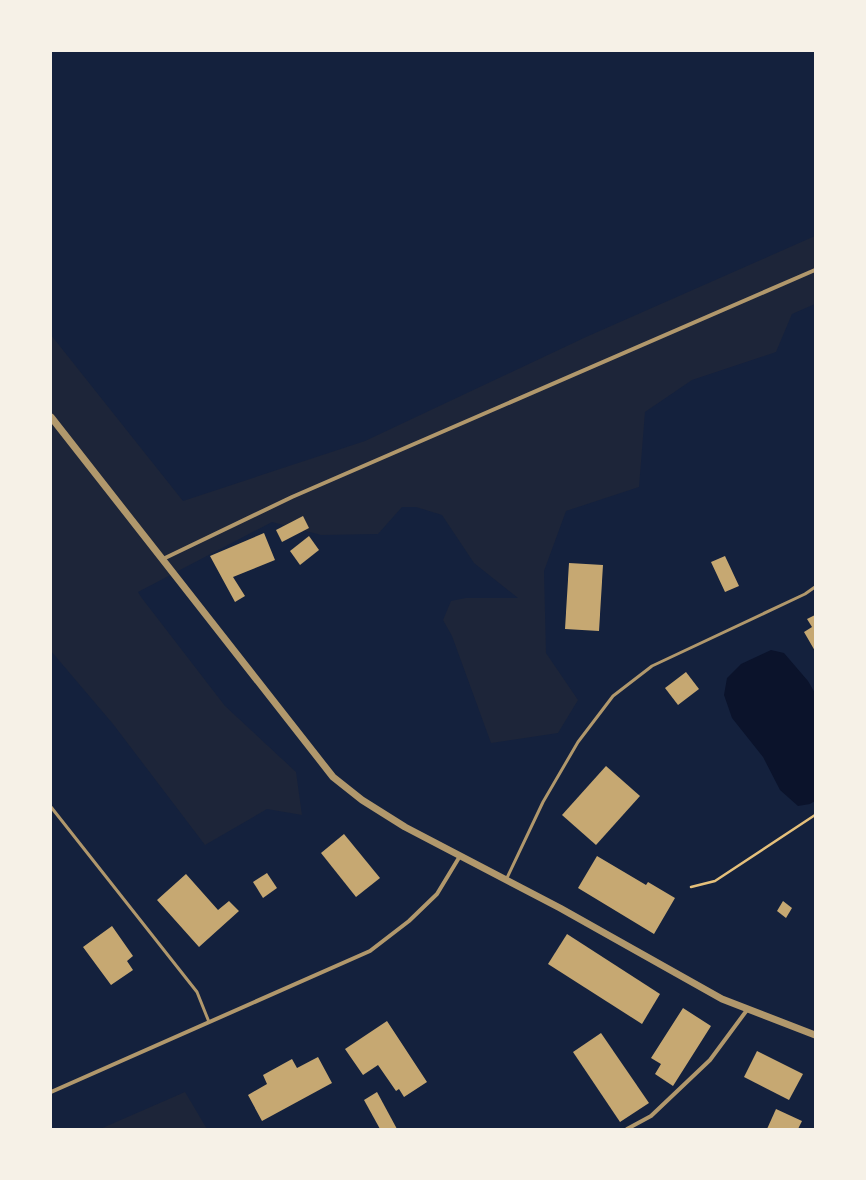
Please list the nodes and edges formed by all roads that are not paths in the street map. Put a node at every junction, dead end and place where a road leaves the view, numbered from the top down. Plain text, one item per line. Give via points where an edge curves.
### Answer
1 (815, 270) edge
2 (51, 417) edge
3 (162, 559) junction
4 (815, 588) edge
5 (51, 807) edge
6 (460, 856) junction
7 (506, 880) junction
8 (747, 1010) junction
9 (209, 1022) junction
10 (815, 1035) edge
11 (51, 1092) edge
12 (627, 1129) edge

1 - 3 street via 292,496
2 - 3 street
3 - 6 street via 333,776 362,800 404,828
4 - 7 lane via 652,666 613,696 578,742 543,802
5 - 9 lane via 197,992
6 - 7 street
6 - 9 street via 437,894 409,921 370,951
7 - 8 street via 722,999
8 - 10 street
8 - 12 street via 710,1060 651,1116
9 - 11 street

